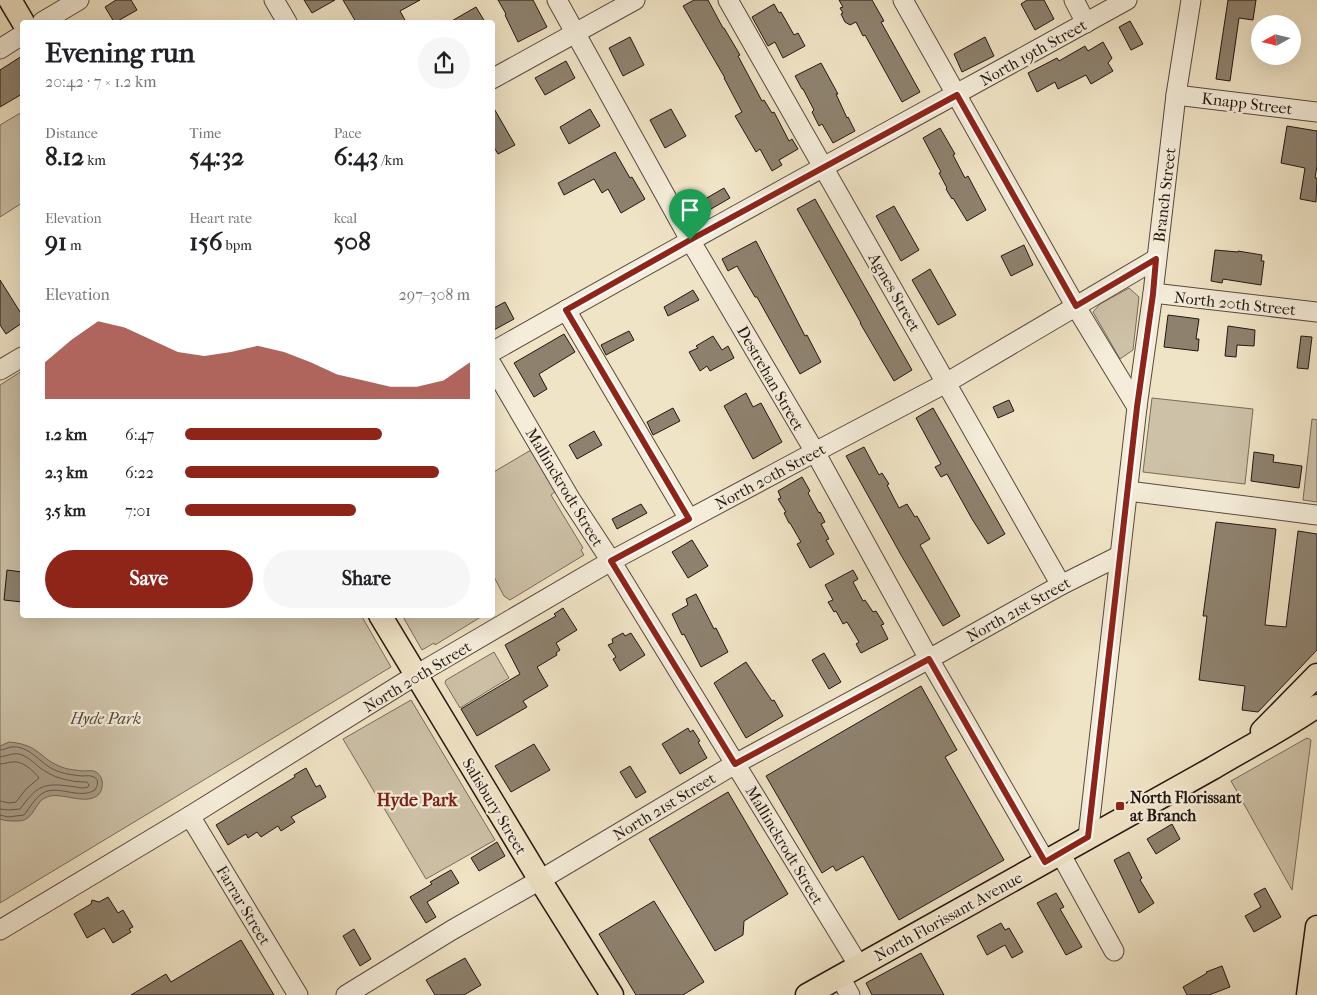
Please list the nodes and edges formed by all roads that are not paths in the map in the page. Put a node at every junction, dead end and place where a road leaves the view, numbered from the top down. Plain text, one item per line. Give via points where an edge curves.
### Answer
1 (10, 0) edge
2 (79, 0) edge
3 (274, 0) edge
4 (556, 0) edge
5 (635, 0) edge
6 (728, 0) edge
7 (903, 0) edge
8 (1074, 0) edge
9 (1127, 0) edge
10 (1191, 0) edge
11 (22, 20) edge
12 (45, 20) edge
13 (286, 20) edge
14 (1086, 23) junction
15 (576, 33) junction
16 (20, 36) edge
17 (0, 49) edge
18 (495, 77) edge
19 (1176, 94) junction
20 (957, 95) junction
21 (1317, 112) edge
22 (824, 168) junction
23 (690, 240) junction
24 (1156, 259) junction
25 (1153, 294) junction
26 (1076, 306) junction
27 (566, 310) junction
28 (1317, 312) edge
29 (495, 350) edge
30 (20, 358) edge
31 (0, 370) edge
32 (495, 370) edge
33 (946, 383) junction
34 (1137, 407) junction
35 (815, 452) junction
36 (1128, 491) junction
37 (1317, 514) edge
38 (689, 519) junction
39 (1119, 556) junction
40 (611, 561) junction
41 (1062, 585) junction
42 (382, 618) edge
43 (929, 659) junction
44 (416, 675) junction
45 (1317, 675) edge
46 (1317, 706) edge
47 (1246, 748) junction
48 (735, 764) junction
49 (190, 816) junction
50 (1088, 837) junction
51 (1053, 857) junction
52 (540, 880) junction
53 (1317, 927) edge
54 (0, 930) edge
55 (1114, 951) dead end
56 (850, 979) edge
57 (298, 995) edge
58 (346, 995) edge
59 (612, 995) edge
60 (807, 995) edge
61 (1308, 995) edge

1 - 11 main road
2 - 12 street
3 - 13 street
4 - 15 street, Destrehan Street
5 - 15 street
6 - 22 street, Agnes Street
7 - 20 street
8 - 14 street
9 - 14 street, North 19th Street
10 - 19 street, Branch Street
14 - 20 street, North 19th Street
15 - 18 street
15 - 23 street, Destrehan Street
16 - 17 street
19 - 21 street, Knapp Street
19 - 24 street, Branch Street
20 - 22 street, North 19th Street
20 - 26 street
22 - 23 street, North 19th Street
22 - 33 street, Agnes Street
23 - 27 street, North 19th Street
23 - 35 street, Destrehan Street
24 - 25 street, Branch Street
24 - 26 street, North 20th Street
25 - 28 street, North 20th Street
25 - 34 street, Branch Street
26 - 33 street, North 20th Street
26 - 34 street
27 - 29 street, North 19th Street
27 - 38 street
30 - 31 street
32 - 40 street, Mallinckrodt Street via 571,500
33 - 35 street, North 20th Street
33 - 41 street, Agnes Street
34 - 36 street, Branch Street
35 - 38 street, North 20th Street
35 - 43 street, Destrehan Street
36 - 37 street
36 - 39 street, Branch Street
38 - 40 street, North 20th Street
39 - 41 street, North 21st Street
39 - 50 street, Branch Street
40 - 44 street, North 20th Street
40 - 48 street, Mallinckrodt Street
41 - 43 street, North 21st Street
42 - 44 main road, Salisbury Street
43 - 48 street, North 21st Street
43 - 51 street, Destrehan Street
44 - 49 street, North 20th Street
44 - 52 main road, Salisbury Street
45 - 47 main road, North Florissant Avenue
46 - 47 main road, North Florissant Avenue
47 - 50 main road, North Florissant Avenue
48 - 52 street, North 21st Street
48 - 56 street, Mallinckrodt Street
49 - 54 street, North 20th Street
49 - 57 street, Farrar Street
50 - 51 main road, North Florissant Avenue
51 - 55 street
51 - 56 main road, North Florissant Avenue
52 - 58 street, North 21st Street
52 - 59 main road, Salisbury Street
53 - 61 main road
56 - 60 main road, North Florissant Avenue

